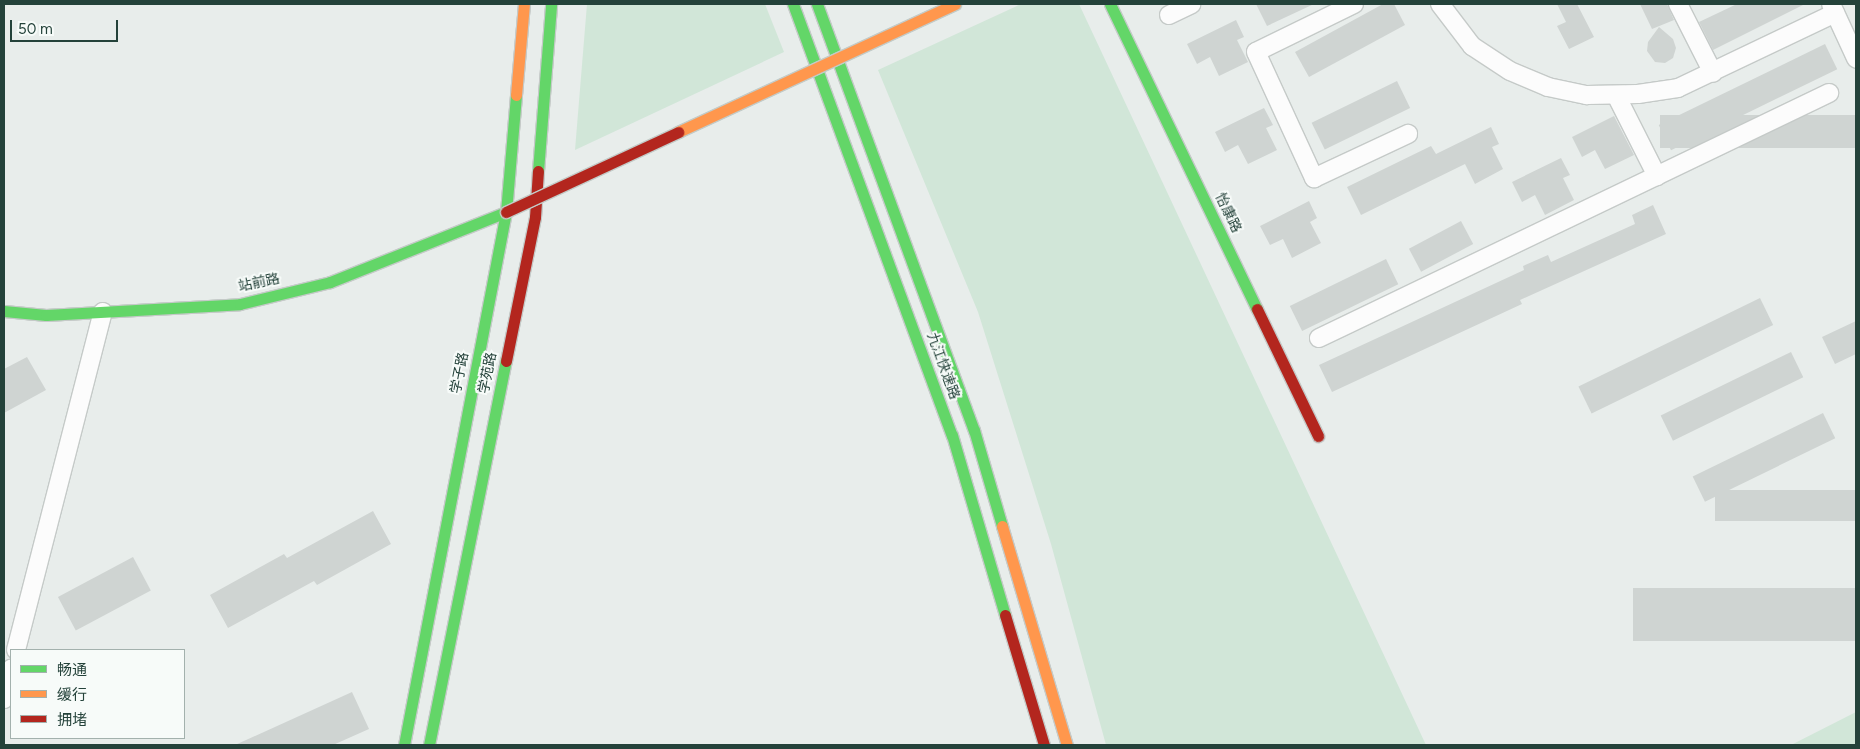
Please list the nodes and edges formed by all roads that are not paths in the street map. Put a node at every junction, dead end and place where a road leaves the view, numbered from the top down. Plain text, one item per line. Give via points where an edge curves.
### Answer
1 (524, 4) edge
2 (551, 4) edge
3 (793, 4) edge
4 (817, 4) edge
5 (955, 4) edge
6 (1110, 4) edge
7 (1192, 4) edge
8 (1354, 4) edge
9 (1440, 4) edge
10 (1678, 4) edge
11 (1833, 8) edge
12 (1170, 15) dead end
13 (1856, 58) edge
14 (1713, 73) junction
15 (1829, 93) dead end
16 (1616, 95) junction
17 (1408, 134) dead end
18 (1657, 176) junction
19 (506, 212) junction
20 (4, 311) edge
21 (103, 312) junction
22 (1319, 338) dead end
23 (1318, 436) dead end
24 (16, 649) edge
25 (10, 674) edge
26 (4, 699) edge
27 (404, 745) edge
28 (429, 745) edge
29 (1044, 745) edge
30 (1067, 745) edge

1 - 19 main road, 学子路
2 - 28 main road, 学苑路 via 535,217
3 - 29 main road, 九江快速路 via 952,435
4 - 30 main road, 九江快速路 via 974,430
5 - 19 main road, 站前路, bridge
6 - 23 main road, 怡康路
7 - 12 street
8 - 17 street via 1256,52 1314,178
9 - 16 street via 1472,46 1510,71 1548,88 1587,95
10 - 14 street
11 - 13 street
11 - 14 street
14 - 16 street via 1678,88
15 - 18 street
16 - 18 street
18 - 22 street
19 - 21 main road, 站前路 via 330,282 240,304
19 - 27 main road, 学子路
20 - 21 main road, 站前路 via 46,315
21 - 24 street
25 - 26 street

